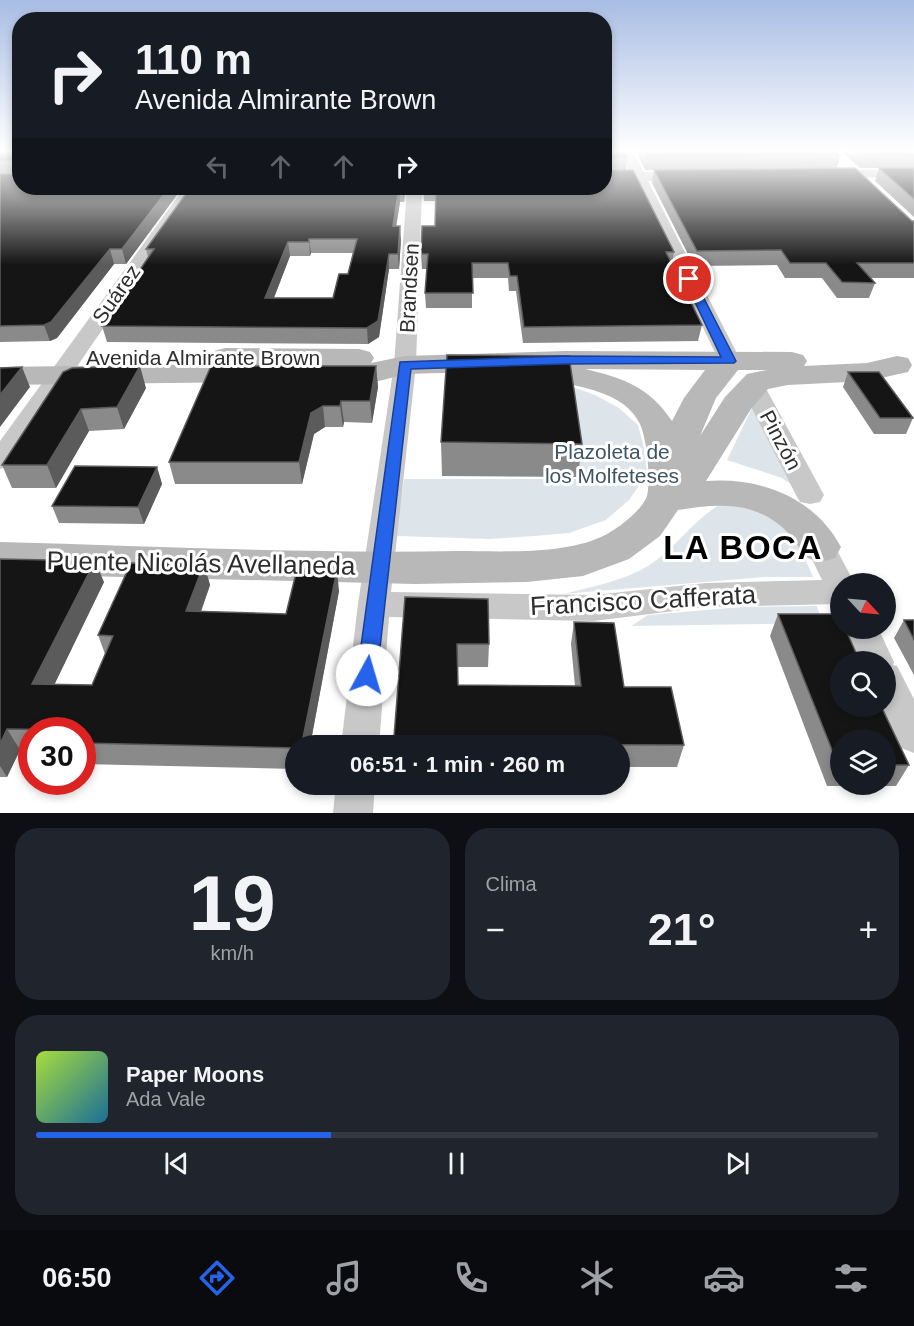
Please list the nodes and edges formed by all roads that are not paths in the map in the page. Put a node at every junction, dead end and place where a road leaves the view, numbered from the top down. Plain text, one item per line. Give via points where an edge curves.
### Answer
1 (646, 189) edge
2 (186, 195) edge
3 (414, 195) edge
4 (0, 357) edge
5 (506, 363) junction
6 (405, 365) junction
7 (905, 365) edge
8 (67, 366) junction
9 (741, 373) junction
10 (0, 376) edge
11 (0, 460) edge
12 (810, 495) dead end
13 (666, 498) junction
14 (821, 548) joint
15 (0, 558) edge
16 (834, 573) edge
17 (830, 592) edge
18 (374, 604) junction
19 (896, 699) edge
20 (361, 735) edge
21 (914, 736) edge
22 (355, 795) edge
23 (353, 813) edge

1 - 9 street, Pinzón
2 - 8 street, Suárez
3 - 6 street, Brandsen
4 - 8 main road, Avenida Almirante Brown
5 - 6 main road, Avenida Almirante Brown
5 - 9 main road, Avenida Almirante Brown via 565,360
5 - 13 main road via 597,382 640,402 654,418 663,443
6 - 8 main road, Avenida Almirante Brown via 379,372
6 - 18 street, Brandsen
7 - 9 main road, Avenida Almirante Brown via 867,372 764,378
8 - 10 main road, Avenida Almirante Brown
8 - 11 street, Suárez
9 - 12 street, Pinzón
9 - 13 main road, Puente Nicolás Avellaneda via 720,430 698,467
13 - 14 main road via 721,492 763,498 795,516
13 - 15 main road, Puente Nicolás Avellaneda via 629,540 583,560 527,566 415,568
14 - 16 street
17 - 18 street, Francisco Cafferata via 706,595 594,608
18 - 20 street, Brandsen
19 - 21 street
22 - 23 street

